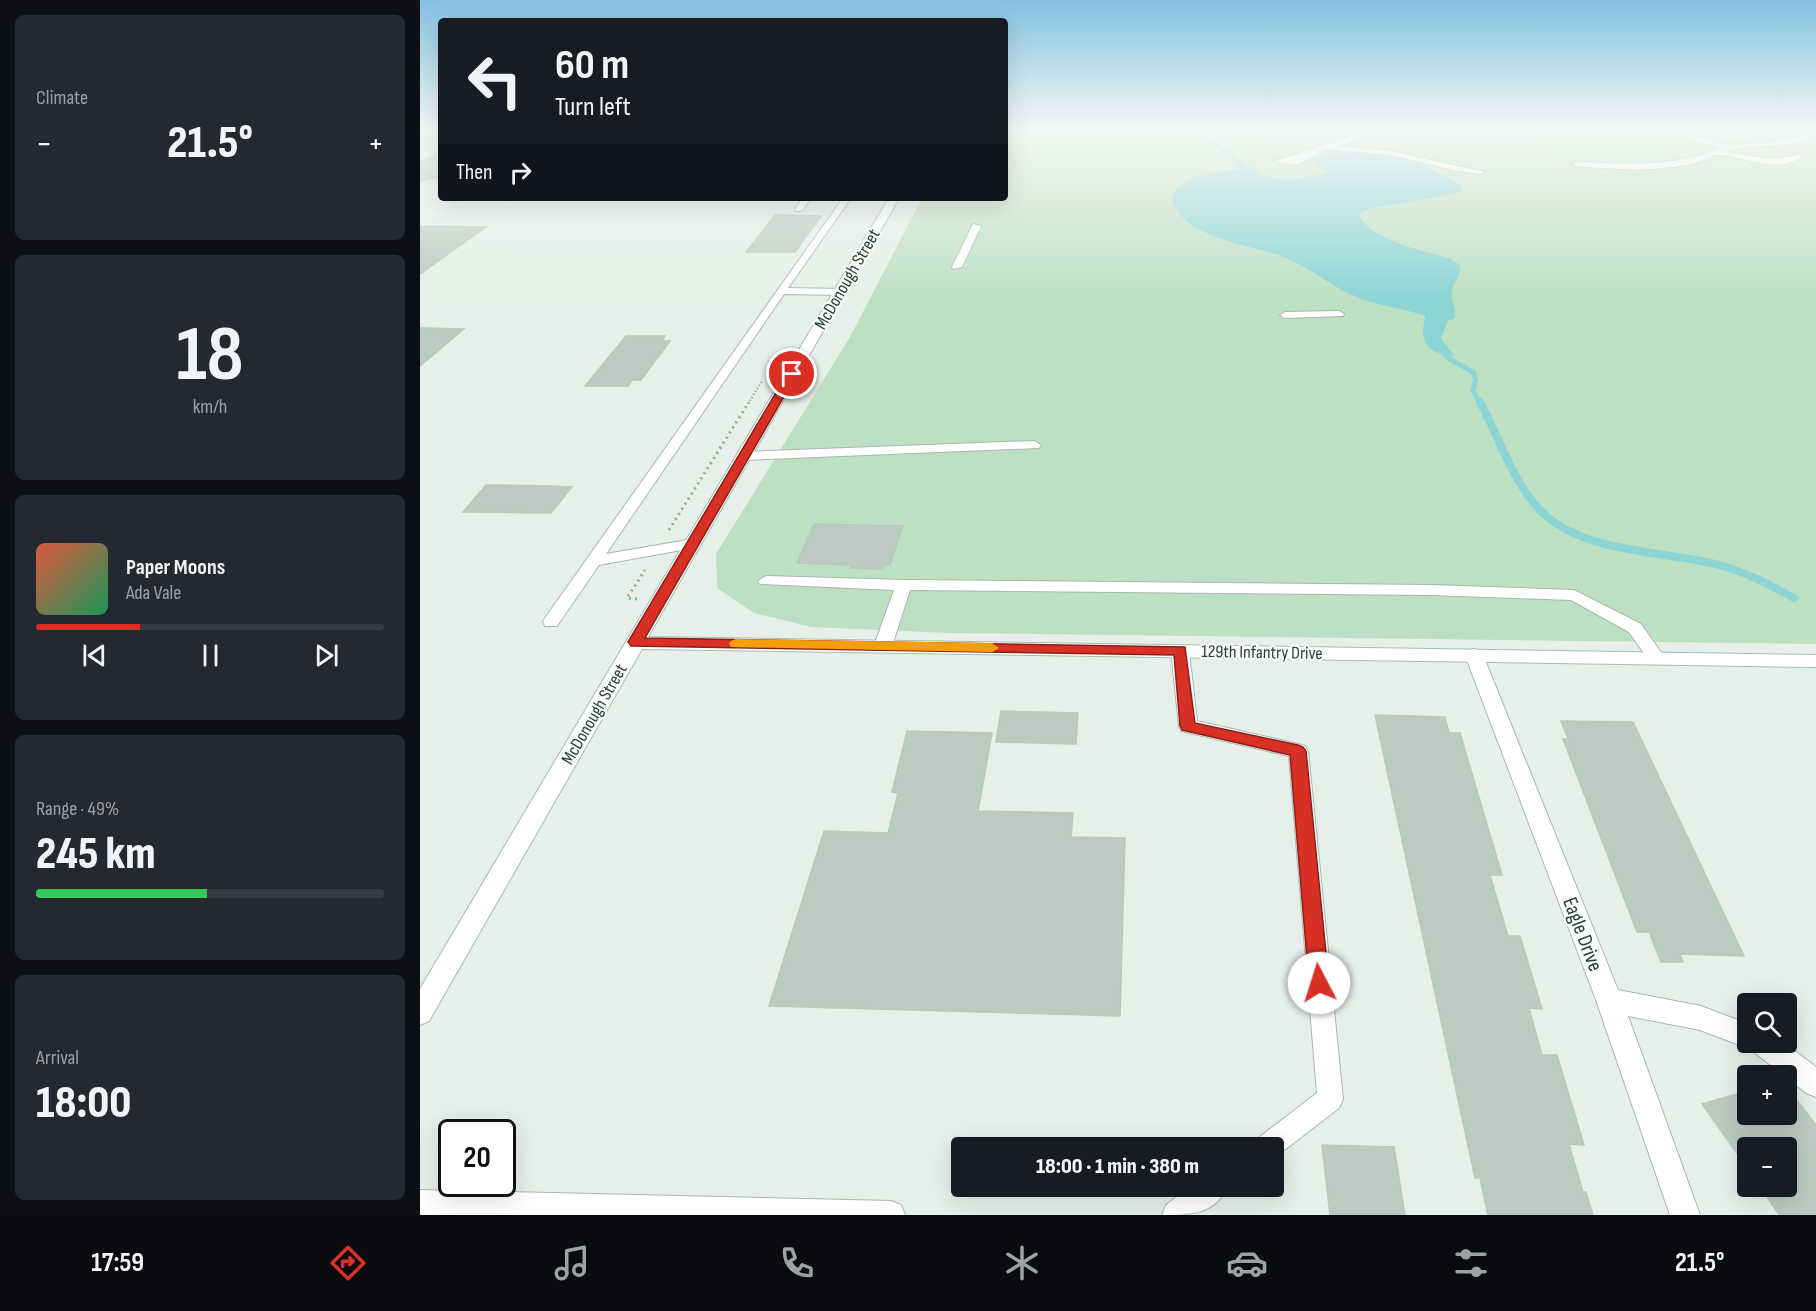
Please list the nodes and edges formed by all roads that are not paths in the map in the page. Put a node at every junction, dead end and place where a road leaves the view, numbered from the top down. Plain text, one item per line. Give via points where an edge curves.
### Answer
1 (805, 201) edge
2 (845, 201) edge
3 (892, 201) edge
4 (799, 209) dead end
5 (976, 226) dead end
6 (957, 267) dead end
7 (781, 291) junction
8 (840, 292) junction
9 (1339, 314) dead end
10 (1285, 315) dead end
11 (1034, 445) dead end
12 (744, 456) junction
13 (693, 544) junction
14 (594, 561) junction
15 (766, 581) dead end
16 (904, 585) junction
17 (551, 622) dead end
18 (636, 642) junction
19 (883, 646) junction
20 (1180, 651) junction
21 (1474, 655) junction
22 (1656, 658) junction
23 (1816, 661) edge
24 (1609, 1000) junction
25 (420, 1013) edge
26 (1737, 1033) edge
27 (1775, 1053) edge
28 (1816, 1084) edge
29 (1280, 1137) edge
30 (1200, 1197) edge
31 (420, 1204) edge
32 (891, 1215) edge
33 (1176, 1215) edge
34 (1685, 1215) edge

1 - 4 lane
2 - 7 lane
3 - 8 street, McDonough Street
5 - 6 lane
7 - 8 lane
7 - 14 lane
8 - 12 street, McDonough Street
9 - 10 lane
11 - 12 lane
12 - 13 street, McDonough Street
13 - 14 lane
13 - 18 street, McDonough Street
14 - 17 lane
15 - 16 lane
16 - 19 lane
16 - 22 lane via 1574,595 1635,628
18 - 19 street, 129th Infantry Drive
18 - 25 street, McDonough Street
19 - 20 street, 129th Infantry Drive
20 - 21 street, 129th Infantry Drive
20 - 29 lane via 1188,726 1298,751 1330,1099
21 - 22 street, 129th Infantry Drive
21 - 24 street, Eagle Drive
22 - 23 street, 129th Infantry Drive
24 - 26 street via 1701,1018
24 - 34 street, Eagle Drive
27 - 28 street
30 - 33 lane
31 - 32 lane

